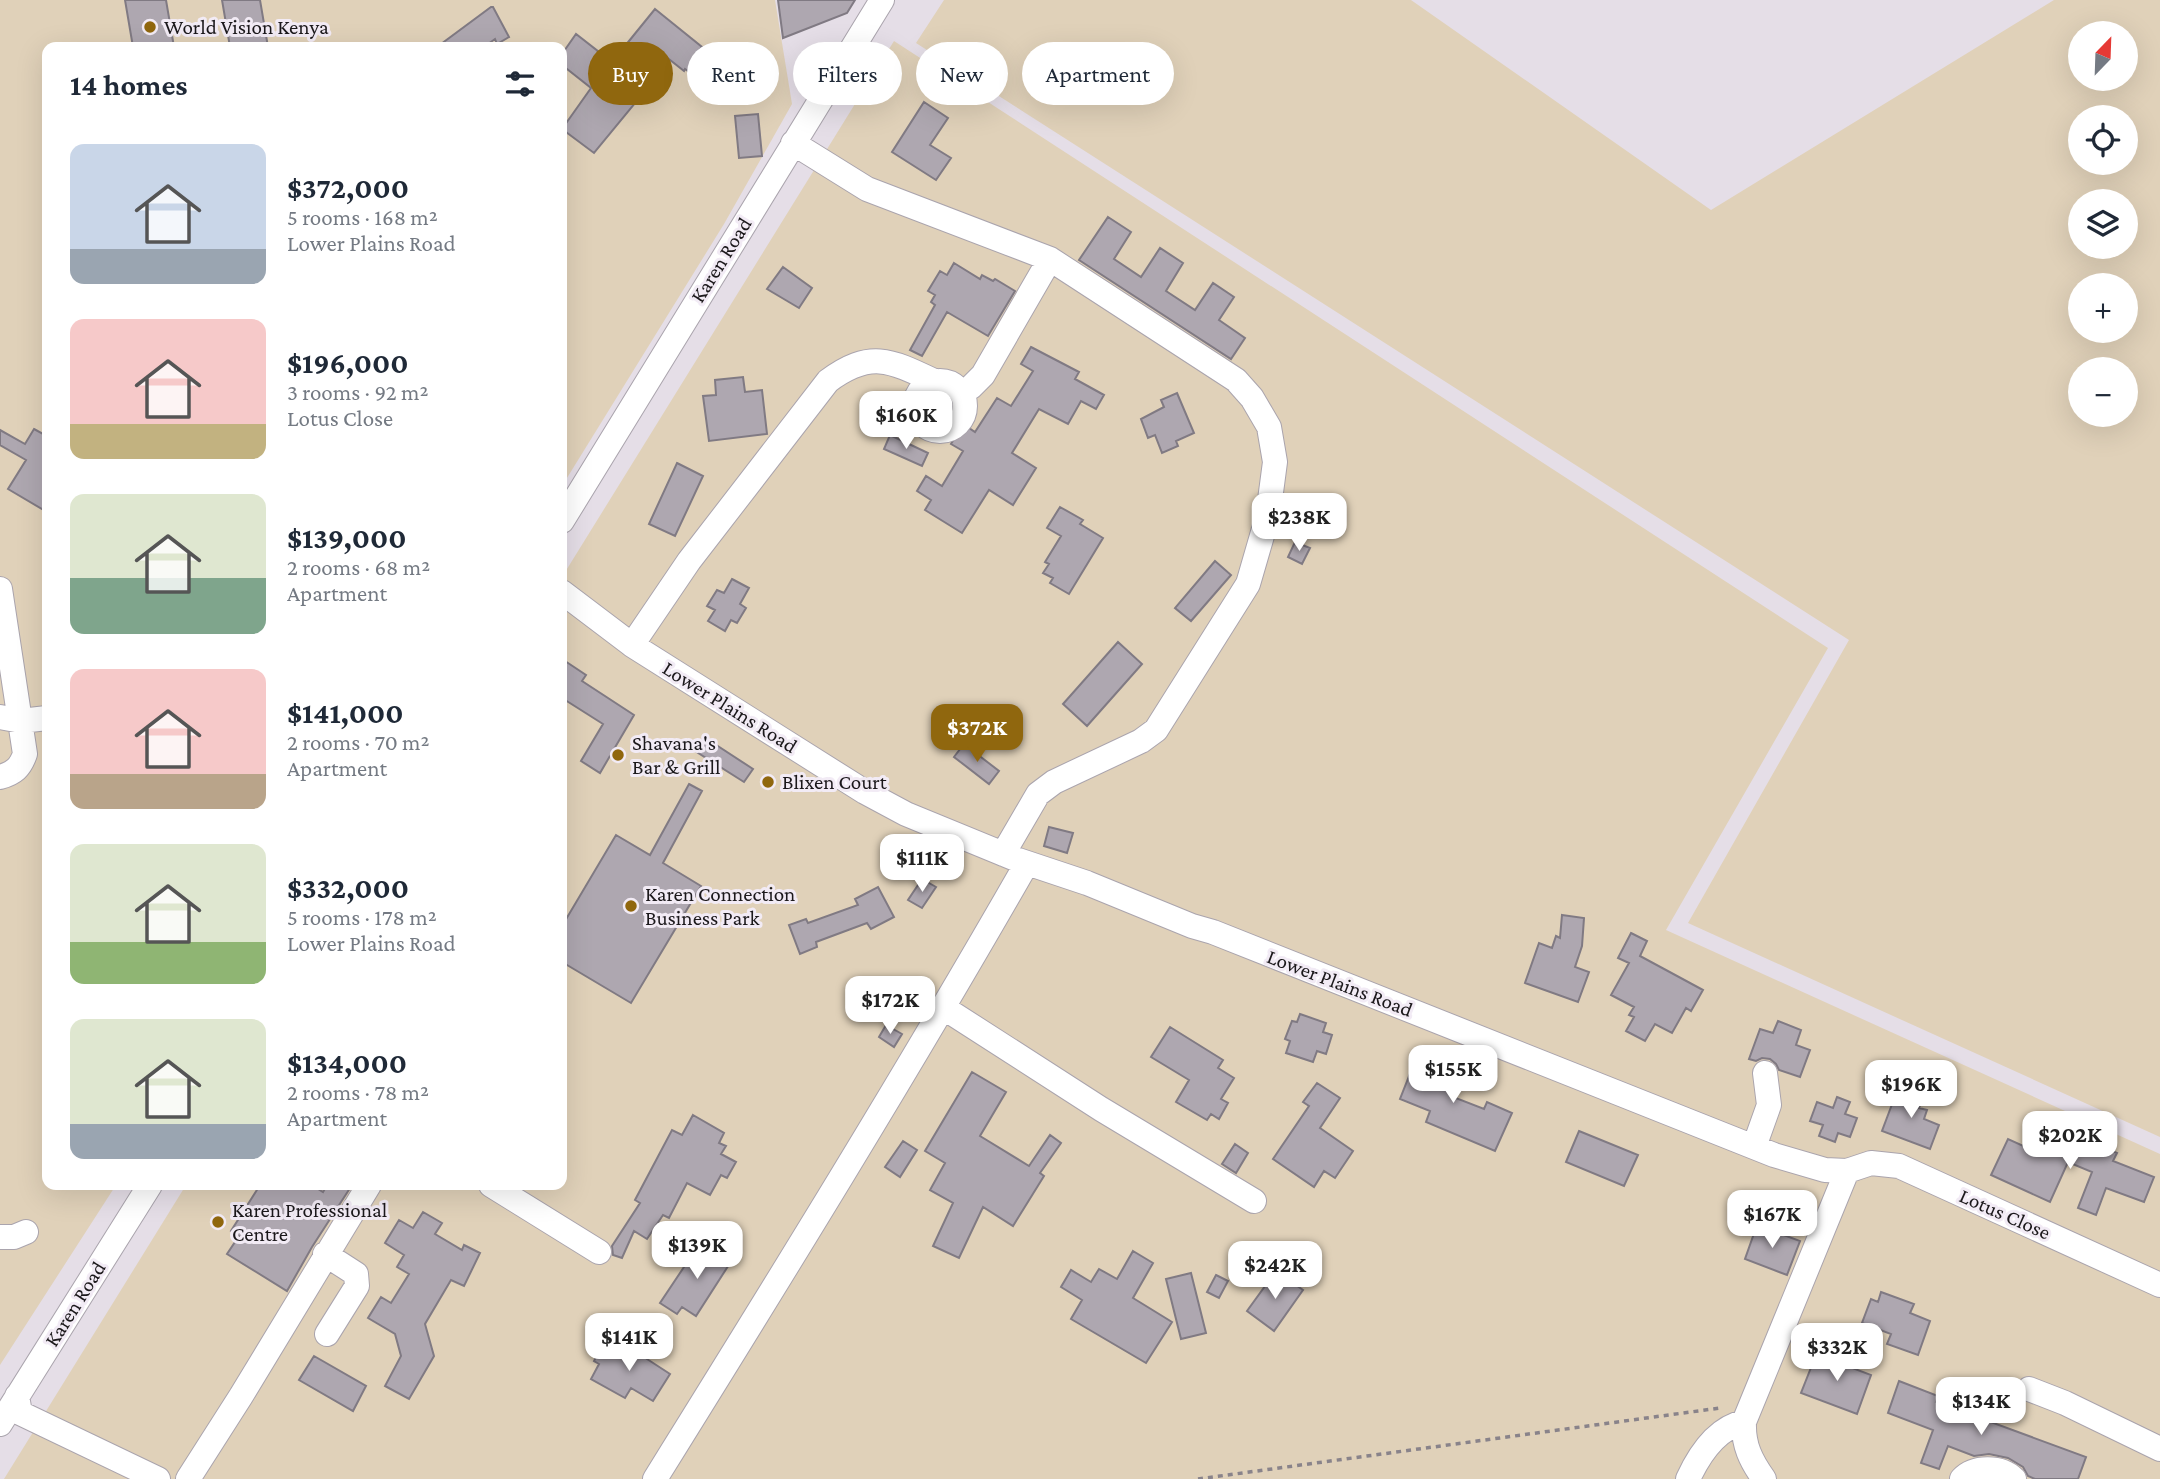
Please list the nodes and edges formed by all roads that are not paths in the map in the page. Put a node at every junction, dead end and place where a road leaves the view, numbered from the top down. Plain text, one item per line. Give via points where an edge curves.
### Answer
1 (882, 0) edge
2 (793, 143) junction
3 (1050, 259) junction
4 (934, 382) junction
5 (962, 392) junction
6 (567, 513) edge
7 (0, 589) edge
8 (567, 596) edge
9 (632, 645) junction
10 (42, 718) edge
11 (10, 719) edge
12 (0, 777) edge
13 (1003, 854) junction
14 (1027, 863) junction
15 (944, 1008) junction
16 (1765, 1073) dead end
17 (1754, 1147) junction
18 (1847, 1171) junction
19 (147, 1190) edge
20 (366, 1190) edge
21 (499, 1190) edge
22 (1254, 1201) dead end
23 (26, 1233) dead end
24 (0, 1237) edge
25 (599, 1252) dead end
26 (325, 1254) junction
27 (2160, 1285) edge
28 (327, 1334) dead end
29 (2029, 1389) dead end
30 (12, 1391) edge
31 (1747, 1413) junction
32 (0, 1423) edge
33 (2160, 1449) edge
34 (158, 1479) edge
35 (188, 1479) edge
36 (655, 1479) edge
37 (1688, 1479) edge
38 (1765, 1479) edge
39 (1962, 1479) edge
40 (2014, 1479) edge

1 - 2 street, Karen Road
2 - 3 street via 867,190
2 - 6 street, Karen Road
3 - 5 street via 983,374
3 - 13 street via 1236,380 1269,427 1275,461 1268,515 1248,584 1156,730 1038,794
4 - 5 street via 948,382
4 - 5 street via 920,391 915,408 925,426 933,430 942,432 960,422 966,405
4 - 9 street via 896,363 869,360 828,382 689,561
7 - 11 street
8 - 9 street, Lower Plains Road
9 - 13 street, Lower Plains Road via 865,792
10 - 11 street
11 - 12 street via 24,754 15,771
13 - 14 street, Lower Plains Road
14 - 15 street
14 - 17 street, Lower Plains Road
15 - 22 street
15 - 36 street
16 - 17 street via 1769,1105
17 - 18 street, Lower Plains Road via 1825,1170
18 - 27 street, Lotus Close via 1871,1163 1899,1166
18 - 31 street
19 - 30 street, Karen Road
20 - 26 street
21 - 25 street
23 - 24 street
26 - 28 street via 358,1280
26 - 35 street
29 - 33 street
30 - 32 street, Karen Road
30 - 34 street via 20,1413
31 - 37 street via 1703,1452
31 - 38 street via 1743,1436 1747,1451
39 - 40 street via 1979,1470 2007,1473

